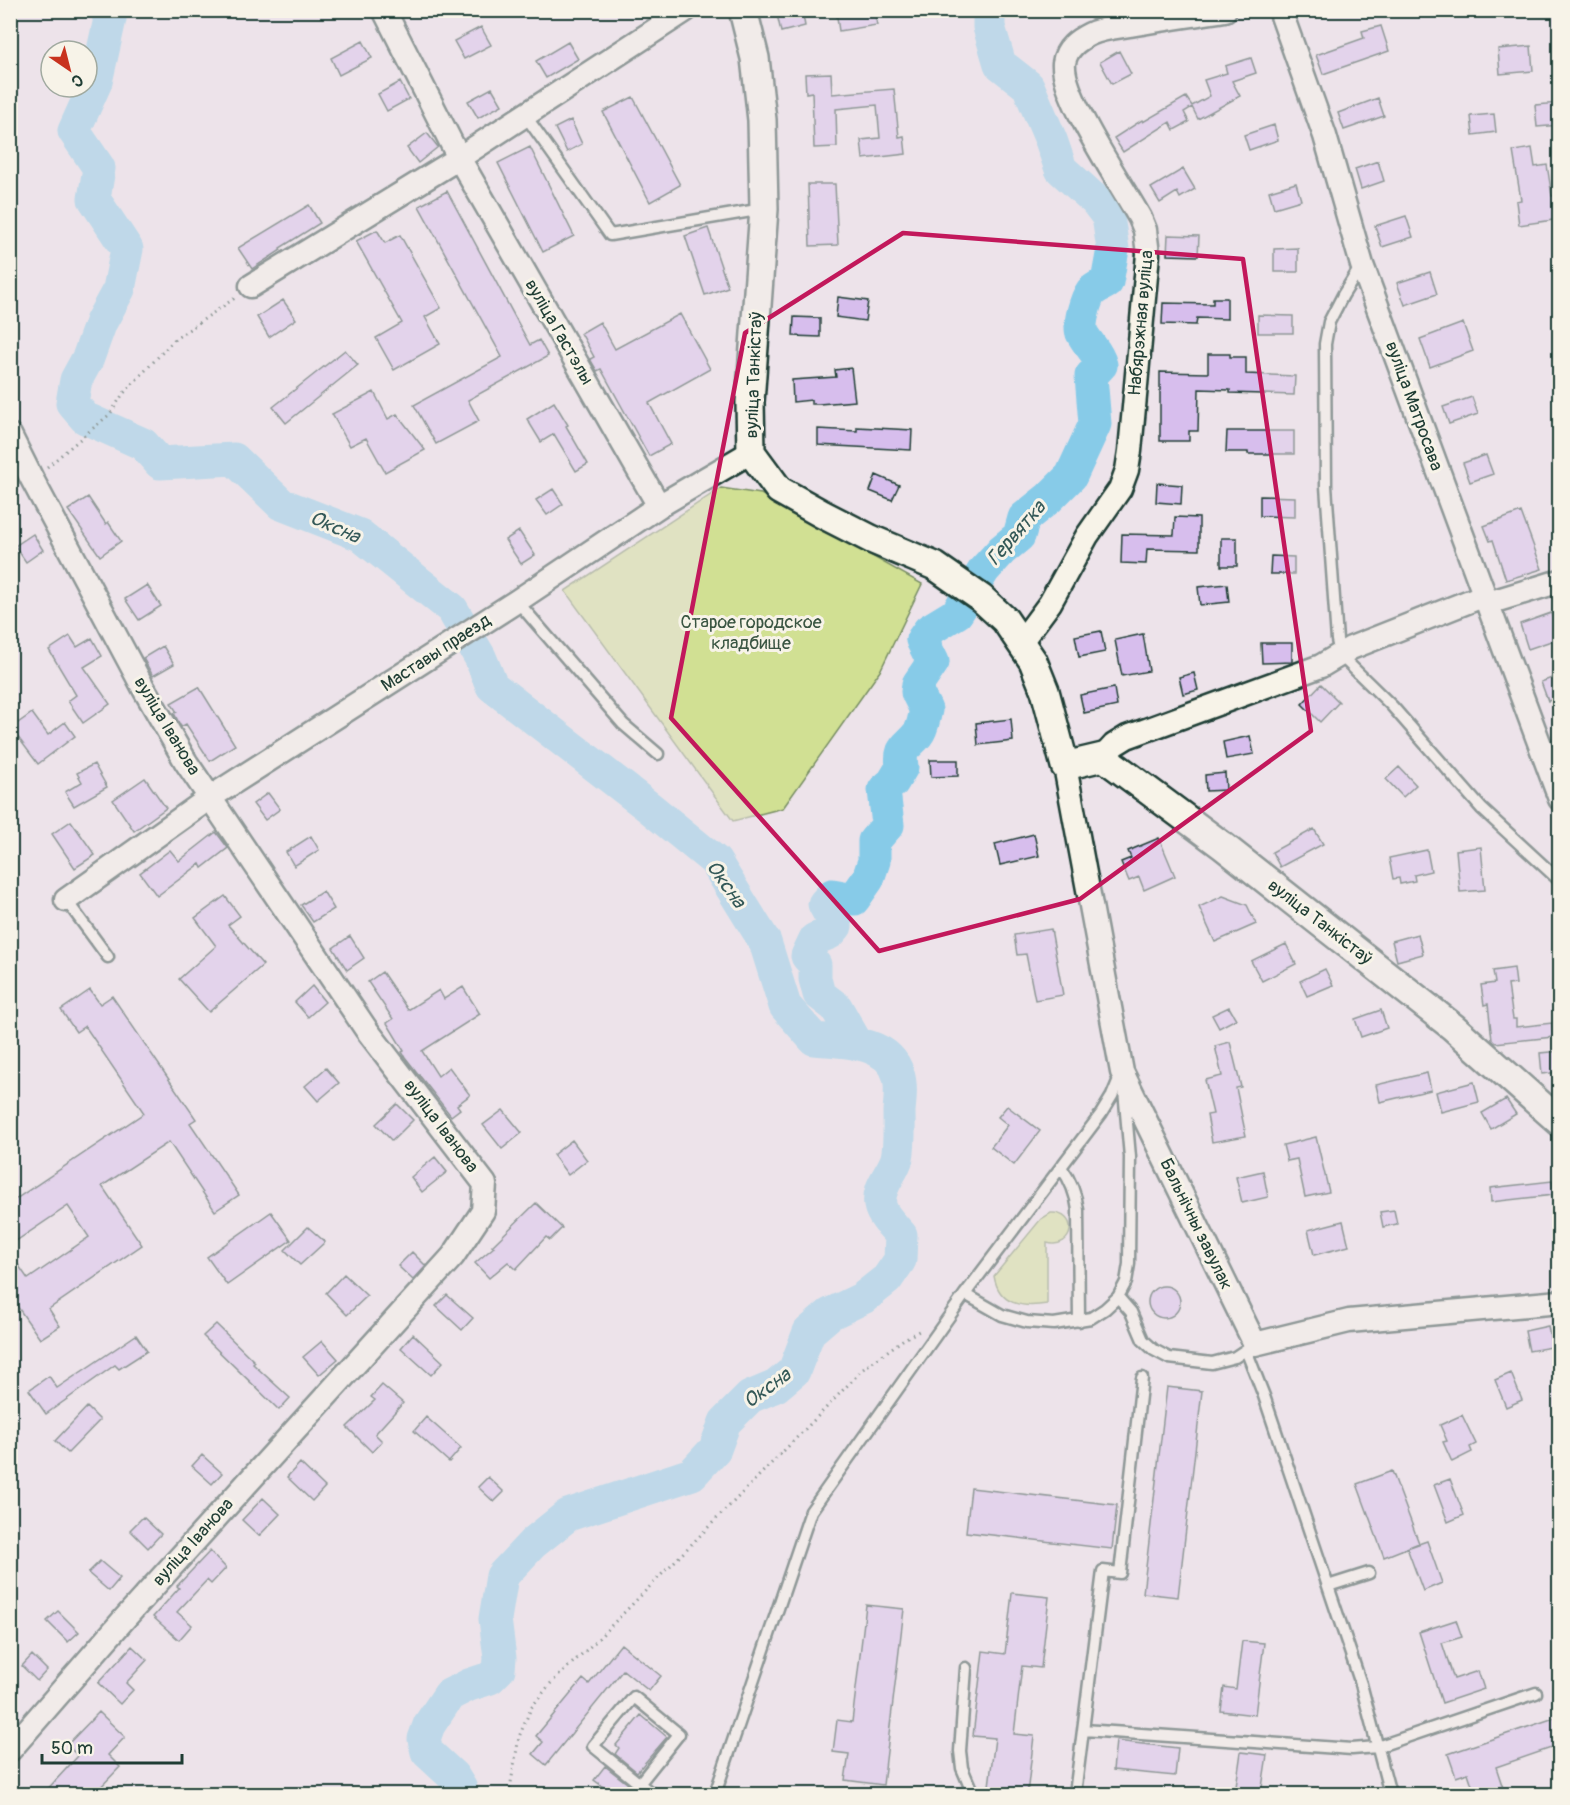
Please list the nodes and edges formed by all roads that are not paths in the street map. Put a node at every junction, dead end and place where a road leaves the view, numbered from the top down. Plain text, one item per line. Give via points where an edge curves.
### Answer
1 (384, 10) edge
2 (686, 10) edge
3 (743, 10) edge
4 (1225, 10) edge
5 (1280, 10) edge
6 (525, 115) junction
7 (459, 158) junction
8 (764, 209) junction
9 (1362, 265) junction
10 (251, 286) road end
11 (10, 435) edge
12 (751, 452) junction
13 (659, 506) junction
14 (1560, 580) edge
15 (1486, 599) junction
16 (517, 601) junction
17 (1021, 642) junction
18 (1340, 654) junction
19 (658, 754) dead end
20 (1103, 757) junction
21 (1065, 766) junction
22 (211, 797) junction
23 (1560, 799) edge
24 (1560, 881) edge
25 (66, 900) joint
26 (108, 957) dead end
27 (1122, 1072) junction
28 (1560, 1122) edge
29 (1061, 1167) junction
30 (965, 1294) junction
31 (1118, 1297) junction
32 (1560, 1302) edge
33 (1080, 1321) junction
34 (1251, 1347) junction
35 (1142, 1378) dead end
36 (1369, 1573) dead end
37 (1328, 1586) junction
38 (966, 1668) dead end
39 (1536, 1693) dead end
40 (1084, 1730) junction
41 (1377, 1747) junction
42 (10, 1750) edge
43 (639, 1784) junction
44 (652, 1794) edge
45 (715, 1794) edge
46 (973, 1794) edge
47 (1075, 1794) edge
48 (1390, 1794) edge

1 - 7 street, вуліца Гастэлы
2 - 6 street
3 - 8 street, вуліца Танкістаў via 755,58 762,120
4 - 17 street, Набярэжная вуліца via 1097,31 1073,44 1066,56 1070,91 1140,218 1148,254 1127,470 1120,489 1087,536 1050,603
5 - 9 street, вуліца Матросава via 1325,136
6 - 7 street
6 - 8 lane via 610,235
7 - 10 street
7 - 13 street, вуліца Гастэлы
8 - 12 street, вуліца Танкістаў via 750,402
9 - 15 street, вуліца Матросава
9 - 18 lane via 1329,322 1324,344 1326,486
11 - 22 street, вуліца Іванова via 144,689
12 - 13 street, Маставы праезд
12 - 17 street, вуліца Танкістаў via 779,490 871,539 935,566 981,598
13 - 16 street, Маставы праезд
14 - 15 street
15 - 18 street
15 - 23 street, вуліца Матросава
16 - 19 lane via 623,724
16 - 22 street, Маставы праезд
17 - 21 street, вуліца Танкістаў via 1045,690
18 - 20 street via 1322,666 1127,736
18 - 24 lane via 1392,706 1482,809
20 - 21 street
20 - 28 street, вуліца Танкістаў via 1453,1027
21 - 27 street, вуліца Танкістаў
22 - 25 street, Маставы праезд
22 - 42 street, вуліца Іванова via 366,1029 485,1184 483,1211 453,1256
25 - 26 lane
27 - 29 lane via 1101,1114
27 - 31 lane via 1130,1157 1129,1264
27 - 34 street, Бальнічны завулак
29 - 30 lane
29 - 33 lane via 1077,1202
30 - 33 lane via 1002,1315 1027,1322
30 - 45 lane via 811,1511
31 - 33 lane via 1091,1318
31 - 34 lane via 1131,1312 1143,1340 1169,1358 1212,1363 1235,1357
32 - 34 street via 1349,1321
34 - 37 lane
35 - 40 lane via 1120,1573 1102,1571
36 - 37 lane
37 - 41 lane via 1361,1684
38 - 46 lane via 960,1751 962,1768
39 - 41 lane
40 - 41 lane via 1352,1749
40 - 47 lane
41 - 48 lane
43 - 43 lane via 593,1746 634,1696 679,1734
43 - 44 lane

